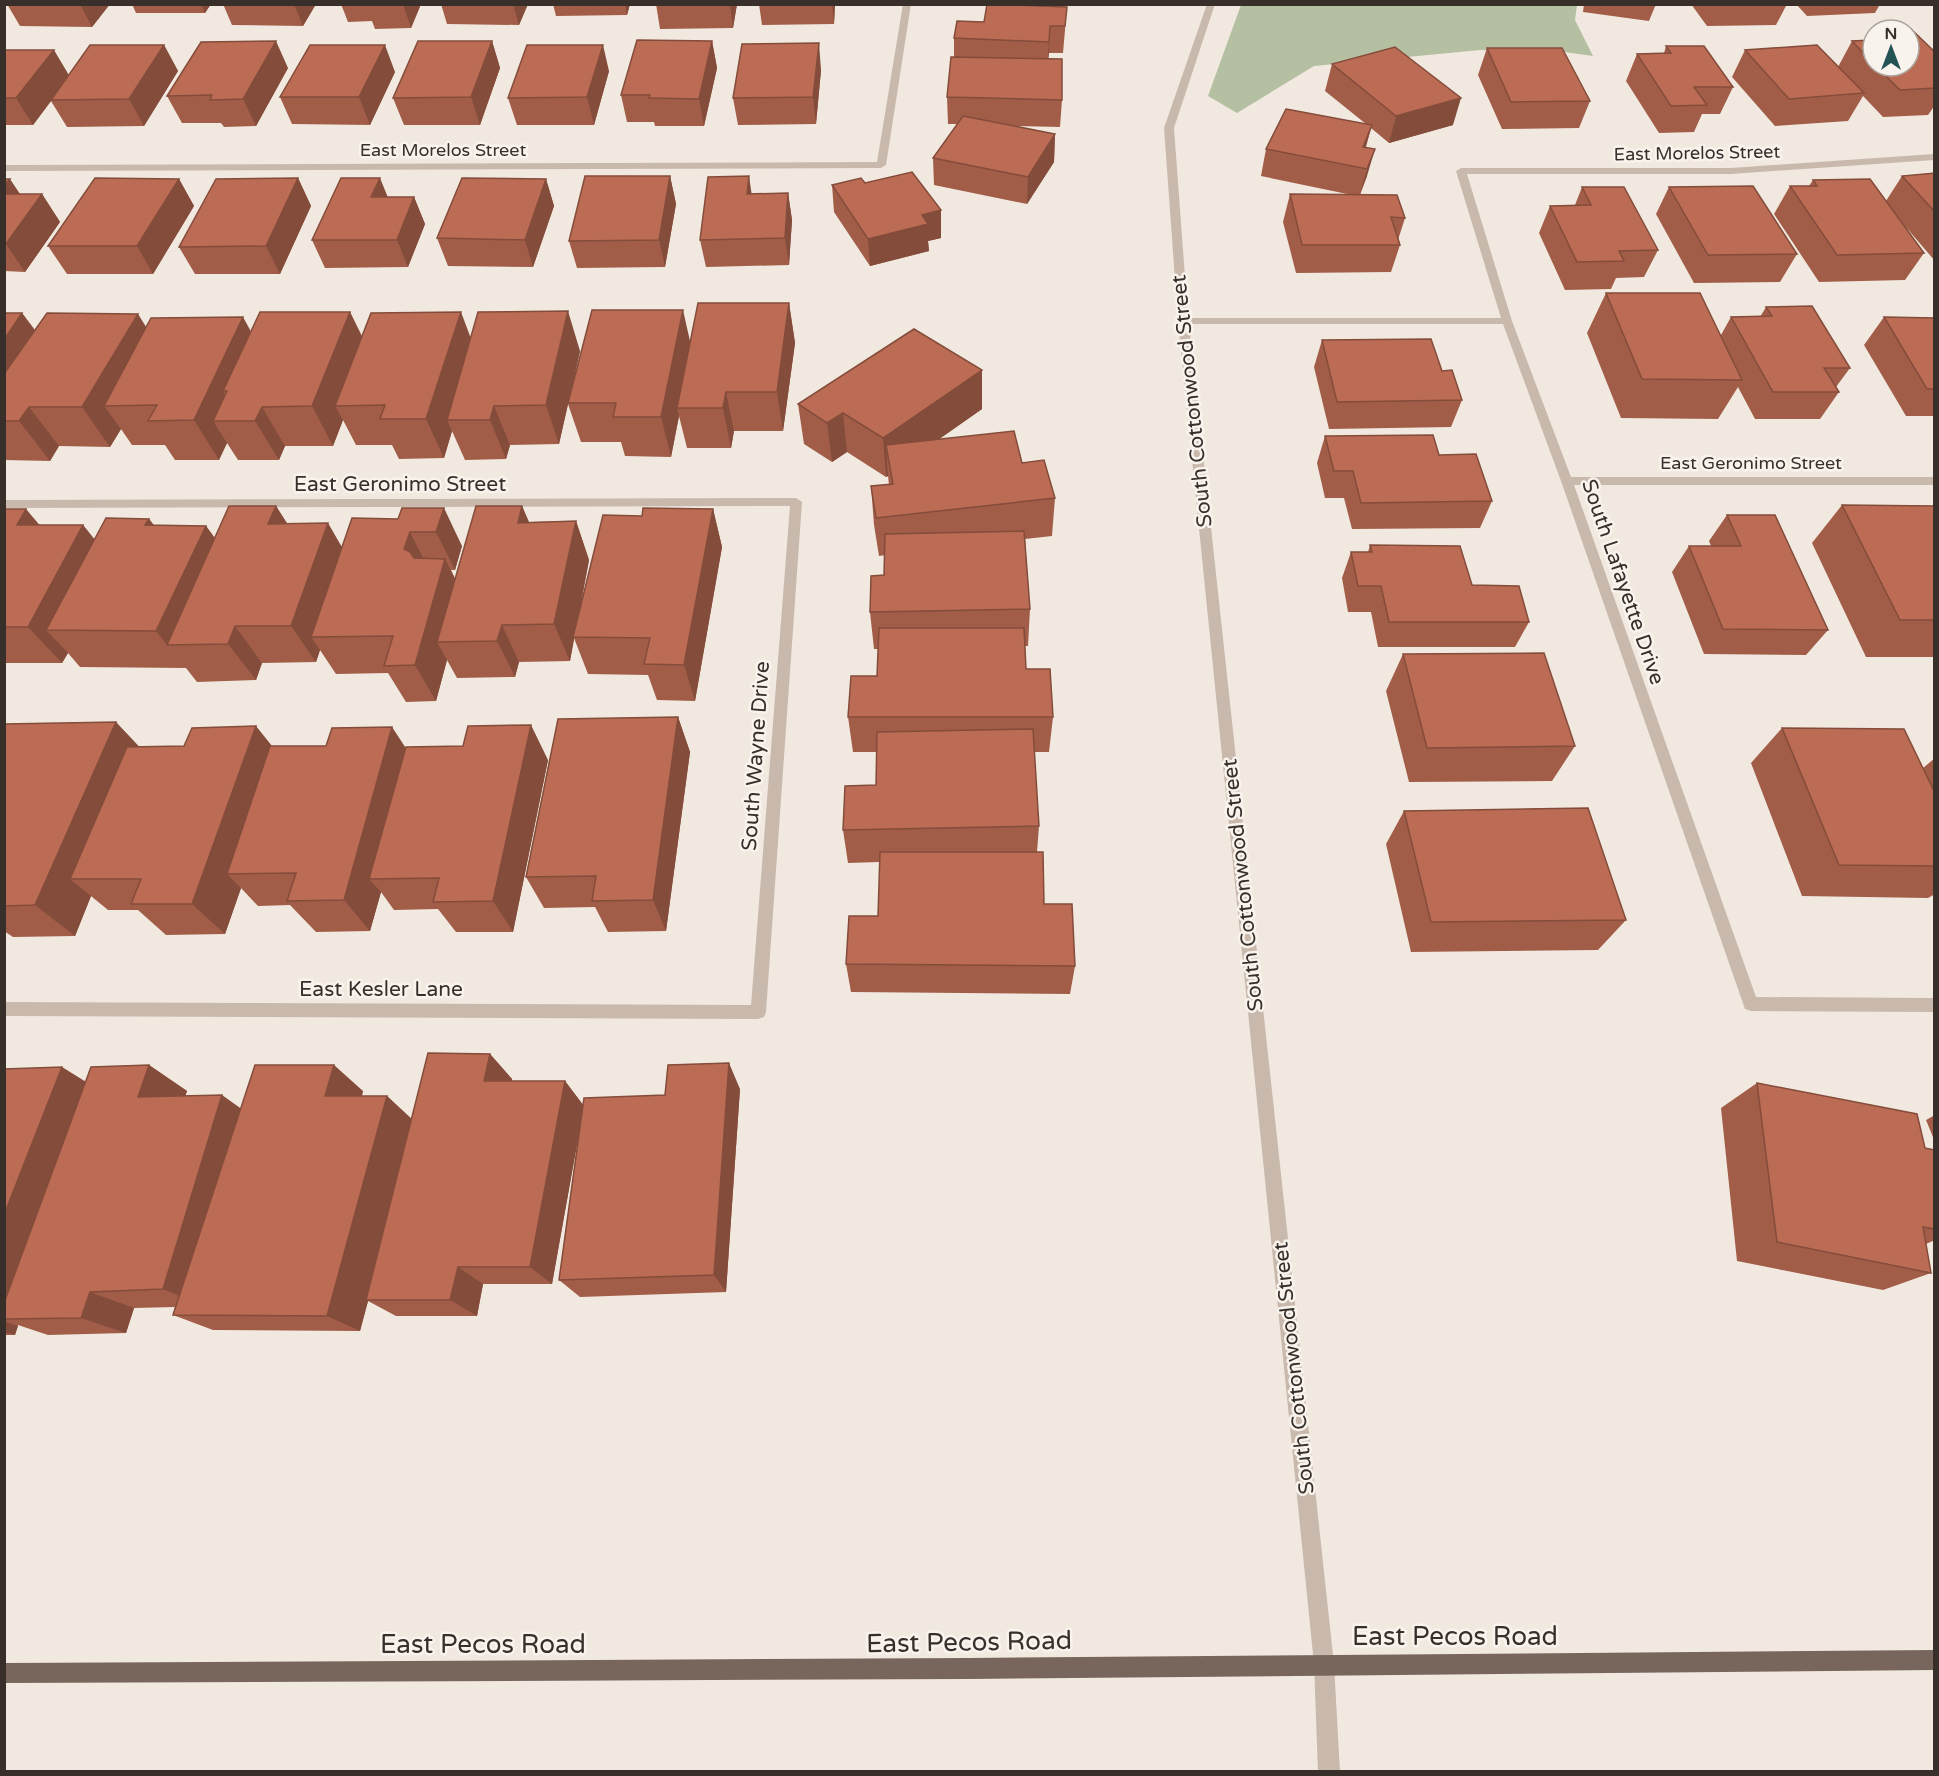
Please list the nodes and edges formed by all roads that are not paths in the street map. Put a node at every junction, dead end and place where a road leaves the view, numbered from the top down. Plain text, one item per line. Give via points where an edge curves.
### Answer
1 (907, 4) edge
2 (1211, 4) edge
3 (1935, 157) edge
4 (4, 168) edge
5 (1461, 171) joint
6 (1183, 321) junction
7 (1507, 321) junction
8 (1567, 481) junction
9 (1935, 481) edge
10 (796, 502) joint
11 (4, 504) edge
12 (1935, 1005) edge
13 (4, 1009) edge
14 (758, 1012) joint
15 (1935, 1660) edge
16 (1324, 1664) junction
17 (4, 1673) edge
18 (1329, 1772) edge

1 - 4 street, East Morelos Street via 881,165
2 - 6 street, South Cottonwood Street via 1169,128
3 - 5 street, East Morelos Street via 1731,171
5 - 7 street, South Lafayette Drive
6 - 7 street
6 - 16 street, South Cottonwood Street
7 - 8 street, South Lafayette Drive
8 - 9 street, East Geronimo Street
8 - 12 street, South Lafayette Drive via 1751,1004
10 - 11 street, East Geronimo Street
10 - 14 street, South Wayne Drive
13 - 14 street, East Kesler Lane
15 - 16 main road, East Pecos Road
16 - 17 main road, East Pecos Road via 976,1670
16 - 18 street, South Cottonwood Street

